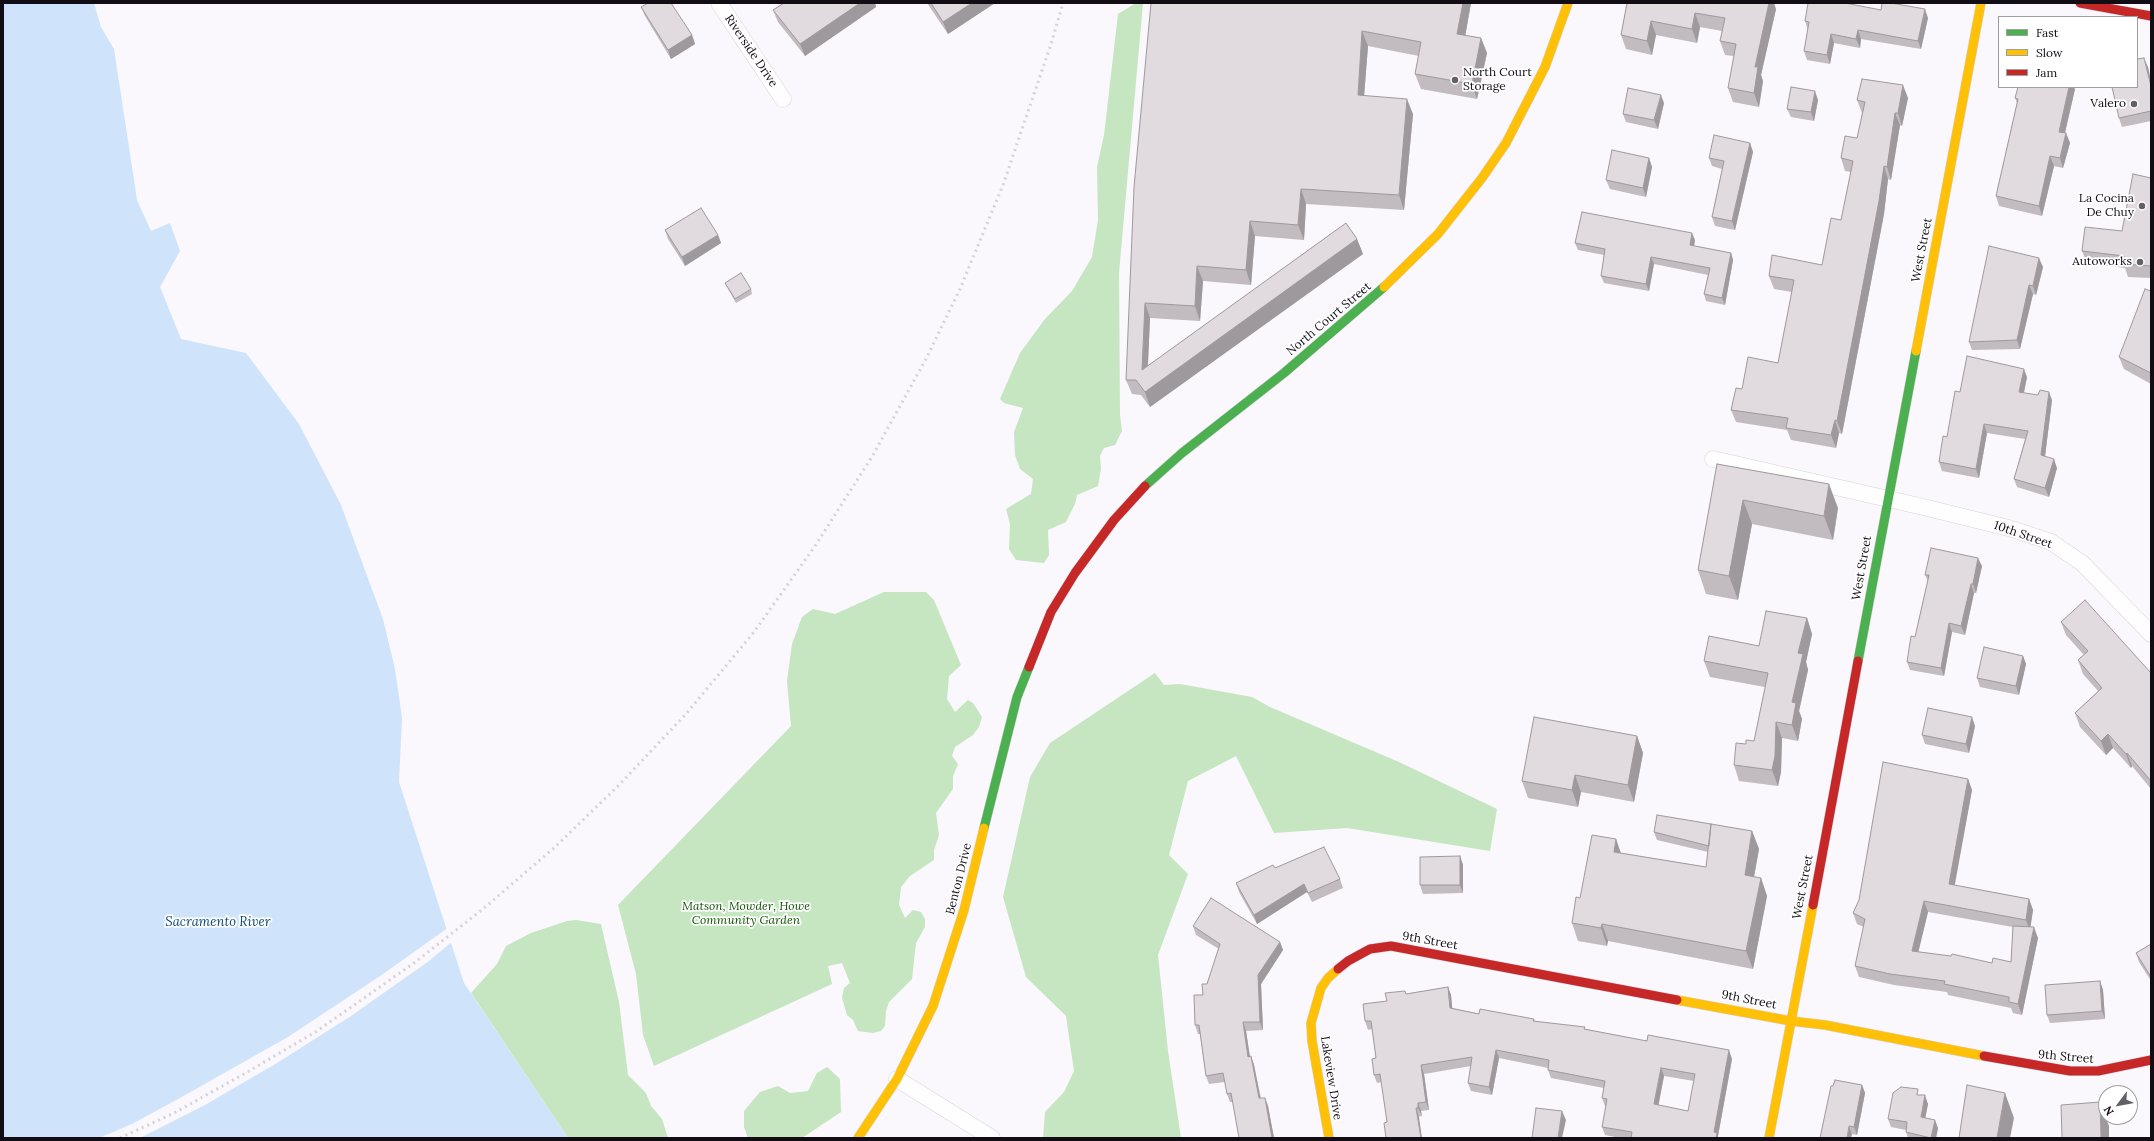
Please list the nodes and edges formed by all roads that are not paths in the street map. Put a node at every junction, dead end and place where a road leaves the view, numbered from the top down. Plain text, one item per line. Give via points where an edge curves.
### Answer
1 (719, 3) edge
2 (1568, 3) edge
3 (1981, 3) edge
4 (2080, 3) edge
5 (2151, 16) edge
6 (783, 99) dead end
7 (1713, 459) dead end
8 (1887, 500) junction
9 (1052, 612) joint
10 (2151, 634) edge
11 (1348, 962) joint
12 (1791, 1021) junction
13 (2150, 1065) edge
14 (897, 1079) junction
15 (858, 1138) edge
16 (992, 1138) edge
17 (1329, 1138) edge
18 (1769, 1138) edge

1 - 6 street, Riverside Drive
2 - 9 street, North Court Street via 1545,67 1506,143 1438,234 1371,300 1150,481 1114,520 1075,573
3 - 8 street, West Street
4 - 5 street
7 - 8 street, 10th Street
8 - 10 street, 10th Street via 2009,528 2051,542 2082,563
8 - 12 street, West Street
9 - 14 street, Benton Drive via 1009,723 951,955 928,1018
11 - 12 street, 9th Street via 1370,949 1391,946 1407,948
11 - 17 street, Lakeview Drive via 1328,978 1321,988 1312,1023 1312,1041
12 - 13 street, 9th Street via 2070,1071 2098,1071
12 - 18 street, West Street
14 - 15 street, Benton Drive
14 - 16 street

